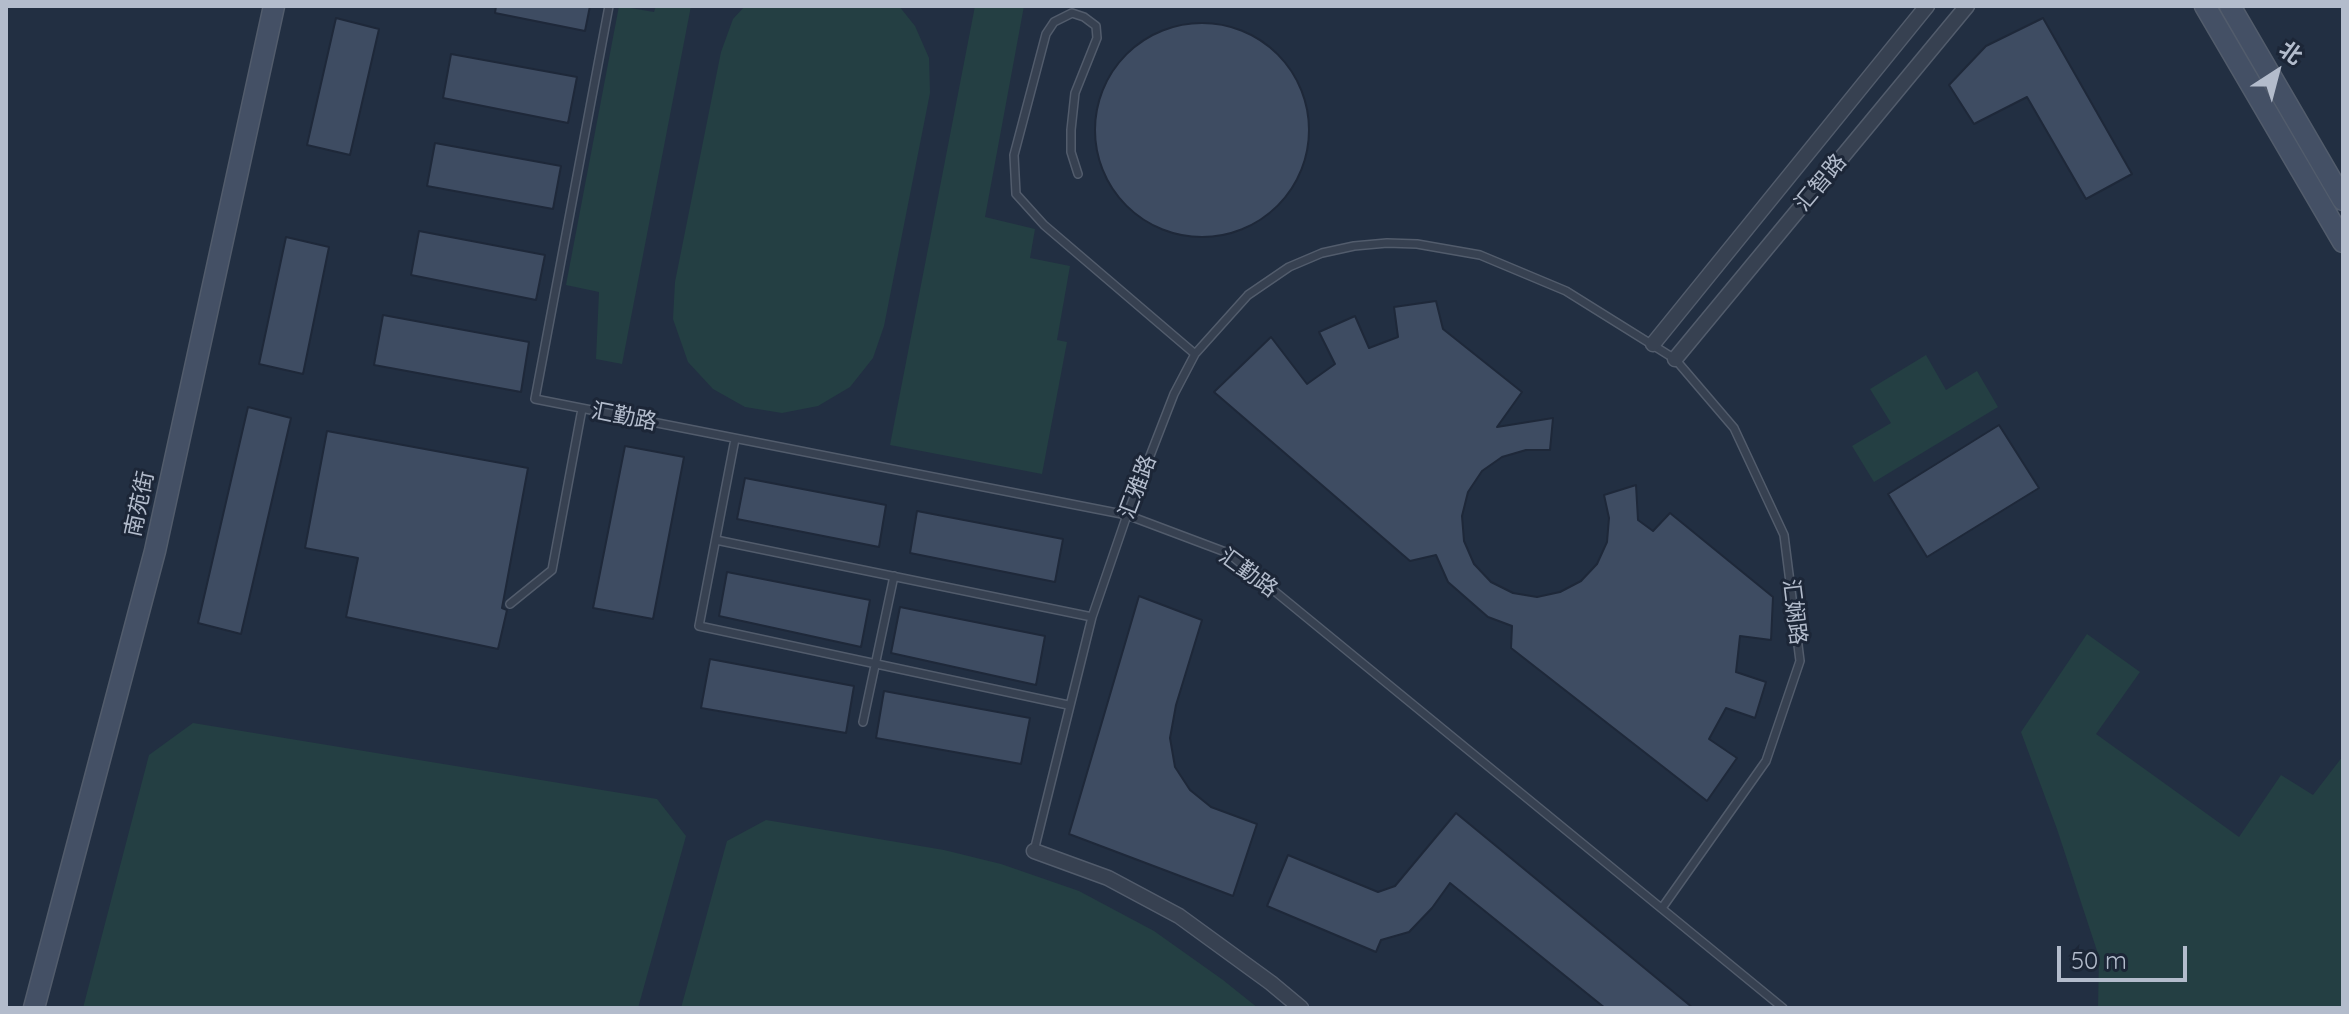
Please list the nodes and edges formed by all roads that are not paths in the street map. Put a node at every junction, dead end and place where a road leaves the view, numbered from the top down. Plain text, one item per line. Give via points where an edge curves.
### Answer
1 (274, 6) edge
2 (609, 6) edge
3 (1927, 6) edge
4 (1967, 6) edge
5 (2205, 6) edge
6 (2230, 6) edge
7 (1078, 174) dead end
8 (2343, 200) edge
9 (2343, 242) edge
10 (1653, 344) junction
11 (1195, 354) junction
12 (1675, 359) junction
13 (582, 409) junction
14 (735, 439) junction
15 (1127, 515) junction
16 (716, 540) junction
17 (894, 576) junction
18 (510, 604) dead end
19 (1092, 617) junction
20 (875, 663) junction
21 (1068, 705) junction
22 (863, 722) dead end
23 (1034, 851) joint
24 (1662, 908) junction
25 (34, 1008) edge
26 (1301, 1008) edge
27 (1783, 1008) edge

1 - 25 main road, 南苑街 via 155,551
2 - 13 lane, 汇勤路 via 535,399
3 - 10 street, 汇智路
4 - 12 street, 汇智路
5 - 9 main road
6 - 8 main road
7 - 11 lane via 1071,152 1075,93 1097,38 1096,26 1072,13 1054,22 1046,34 1014,155 1016,194 1044,225
10 - 11 lane, 汇雅路 via 1566,291 1480,255 1387,243 1322,253 1289,267 1248,295
10 - 12 lane, 汇雅路
11 - 15 lane, 汇雅路
12 - 24 lane, 汇娴路 via 1734,428 1784,535 1800,661 1766,761
13 - 14 lane, 汇勤路
13 - 18 lane via 552,570
14 - 15 lane, 汇勤路
14 - 16 lane
15 - 19 lane, 汇雅路
15 - 24 lane, 汇勤路 via 1228,553
16 - 17 lane
16 - 20 lane via 699,626
17 - 19 lane
17 - 20 lane
19 - 21 lane, 汇雅路
20 - 21 lane
20 - 22 lane
21 - 23 lane, 汇雅路
23 - 26 street, 汇雅路 via 1108,878 1179,916
24 - 27 lane, 汇勤路

